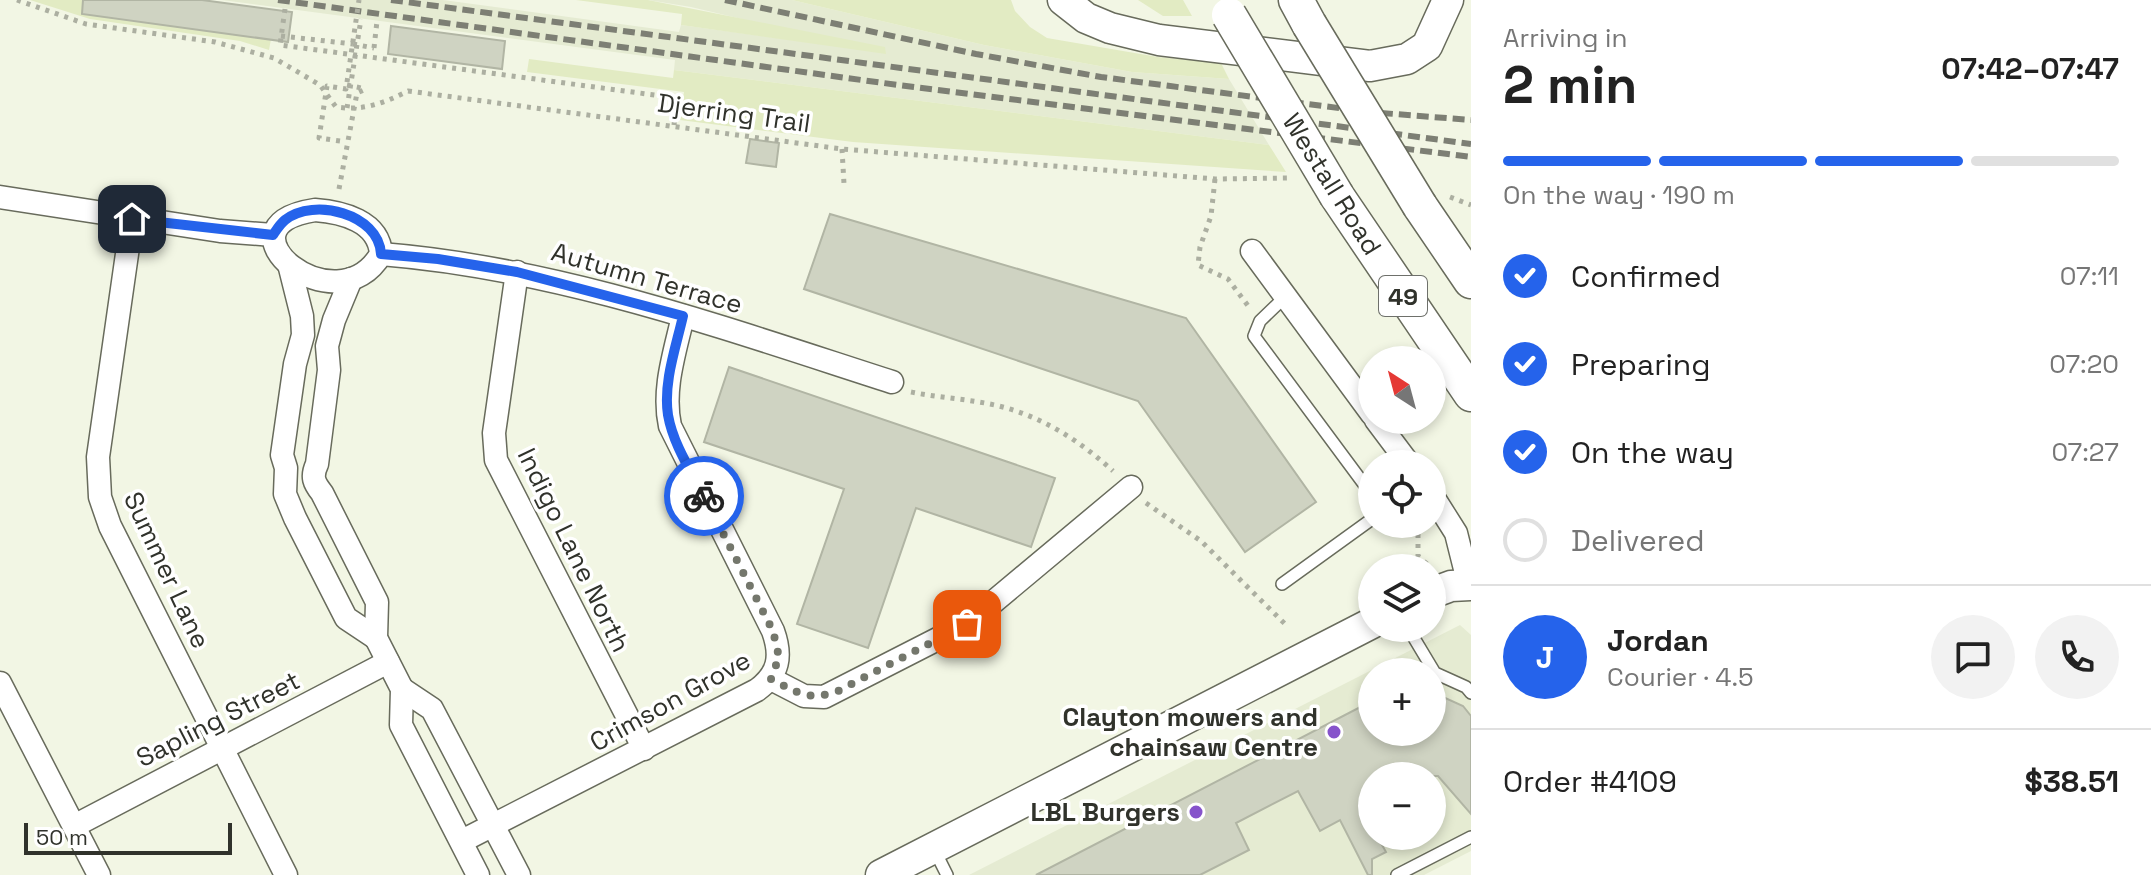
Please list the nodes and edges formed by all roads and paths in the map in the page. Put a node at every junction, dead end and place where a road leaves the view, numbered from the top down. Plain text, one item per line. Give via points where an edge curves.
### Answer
1 (17, 0) edge
2 (359, 0) edge
3 (1063, 0) edge
4 (1448, 0) edge
5 (1225, 7) edge
6 (285, 9) dead end
7 (1302, 12) edge
8 (361, 19) dead end
9 (377, 21) dead end
10 (281, 36) junction
11 (353, 44) junction
12 (355, 56) junction
13 (347, 85) junction
14 (347, 108) junction
15 (356, 108) junction
16 (674, 125) junction
17 (349, 142) junction
18 (842, 149) junction
19 (1305, 179) dead end
20 (844, 184) dead end
21 (2, 200) edge
22 (1430, 200) junction
23 (1471, 205) edge
24 (334, 211) junction
25 (132, 219) junction
26 (273, 235) junction
27 (1252, 251) dead end
28 (381, 254) junction
29 (290, 268) junction
30 (517, 272) junction
31 (351, 279) junction
32 (1471, 281) edge
33 (1285, 297) junction
34 (683, 316) junction
35 (892, 382) dead end
36 (1471, 394) edge
37 (1358, 395) edge
38 (1358, 476) edge
39 (1131, 487) dead end
40 (1446, 517) edge
41 (1358, 529) edge
42 (1282, 584) dead end
43 (1470, 585) edge
44 (1446, 588) edge
45 (1358, 630) edge
46 (376, 638) junction
47 (1416, 642) edge
48 (388, 662) junction
49 (771, 679) junction
50 (0, 683) edge
51 (402, 689) junction
52 (1471, 693) edge
53 (223, 748) junction
54 (644, 749) junction
55 (74, 826) junction
56 (492, 826) junction
57 (1471, 837) edge
58 (462, 841) junction
59 (934, 848) junction
60 (99, 875) edge
61 (286, 875) edge
62 (478, 875) edge
63 (519, 875) edge
64 (881, 875) edge
65 (947, 875) edge
66 (1397, 875) edge

1 - 14 path via 86,24 215,42 274,58 320,85 336,107
2 - 11 path, bridge
3 - 4 street via 1086,18 1159,40 1370,66 1407,59 1427,46
5 - 36 main road, Westall Road / 49, bridge via 1337,196
6 - 10 path
7 - 22 main road, 49, bridge
8 - 12 path
9 - 11 path, bridge via 374,48
10 - 11 path
10 - 12 path via 280,45
11 - 13 path, bridge
12 - 14 path
12 - 16 path via 677,98
13 - 15 path, bridge via 366,89 357,93
13 - 17 path, bridge via 327,86 319,138
14 - 15 path, Djerring Trail
15 - 16 path, Djerring Trail via 408,91
15 - 17 path
16 - 18 path, Djerring Trail
17 - 24 path
18 - 19 path, Djerring Trail via 1215,179
18 - 20 path
21 - 25 street
22 - 23 path
22 - 32 main road, 49
24 - 26 street via 301,212 287,218
24 - 28 street via 373,232
25 - 26 street
25 - 53 street, Summer Lane via 98,457 100,497
26 - 29 street via 275,248
27 - 33 street
28 - 30 street, Autumn Terrace
28 - 31 street via 366,273
29 - 31 street via 324,280
29 - 46 street via 303,335 282,455 285,494 346,618
30 - 34 street, Autumn Terrace
30 - 54 street, Indigo Lane North via 494,433 496,460
31 - 46 street via 327,346 329,370 313,477 377,602
33 - 37 street
33 - 38 lane via 1260,321 1254,336
34 - 35 street, Autumn Terrace
34 - 49 street, Crimson Grove via 667,398 670,426 773,631 779,657
39 - 49 street via 953,633 824,697 804,696
40 - 43 street via 1456,533
41 - 42 lane
43 - 44 street
45 - 59 street
46 - 48 street
47 - 52 lane via 1435,673
48 - 51 street
48 - 53 street, Sapling Street
49 - 54 street, Crimson Grove
50 - 55 street
51 - 56 street via 432,709
51 - 58 street via 401,725
53 - 55 street, Sapling Street
53 - 61 street, Summer Lane
54 - 56 street, Crimson Grove
55 - 60 street
56 - 58 street, Crimson Grove
56 - 63 street
57 - 66 lane
58 - 62 street
59 - 64 street
59 - 65 lane

